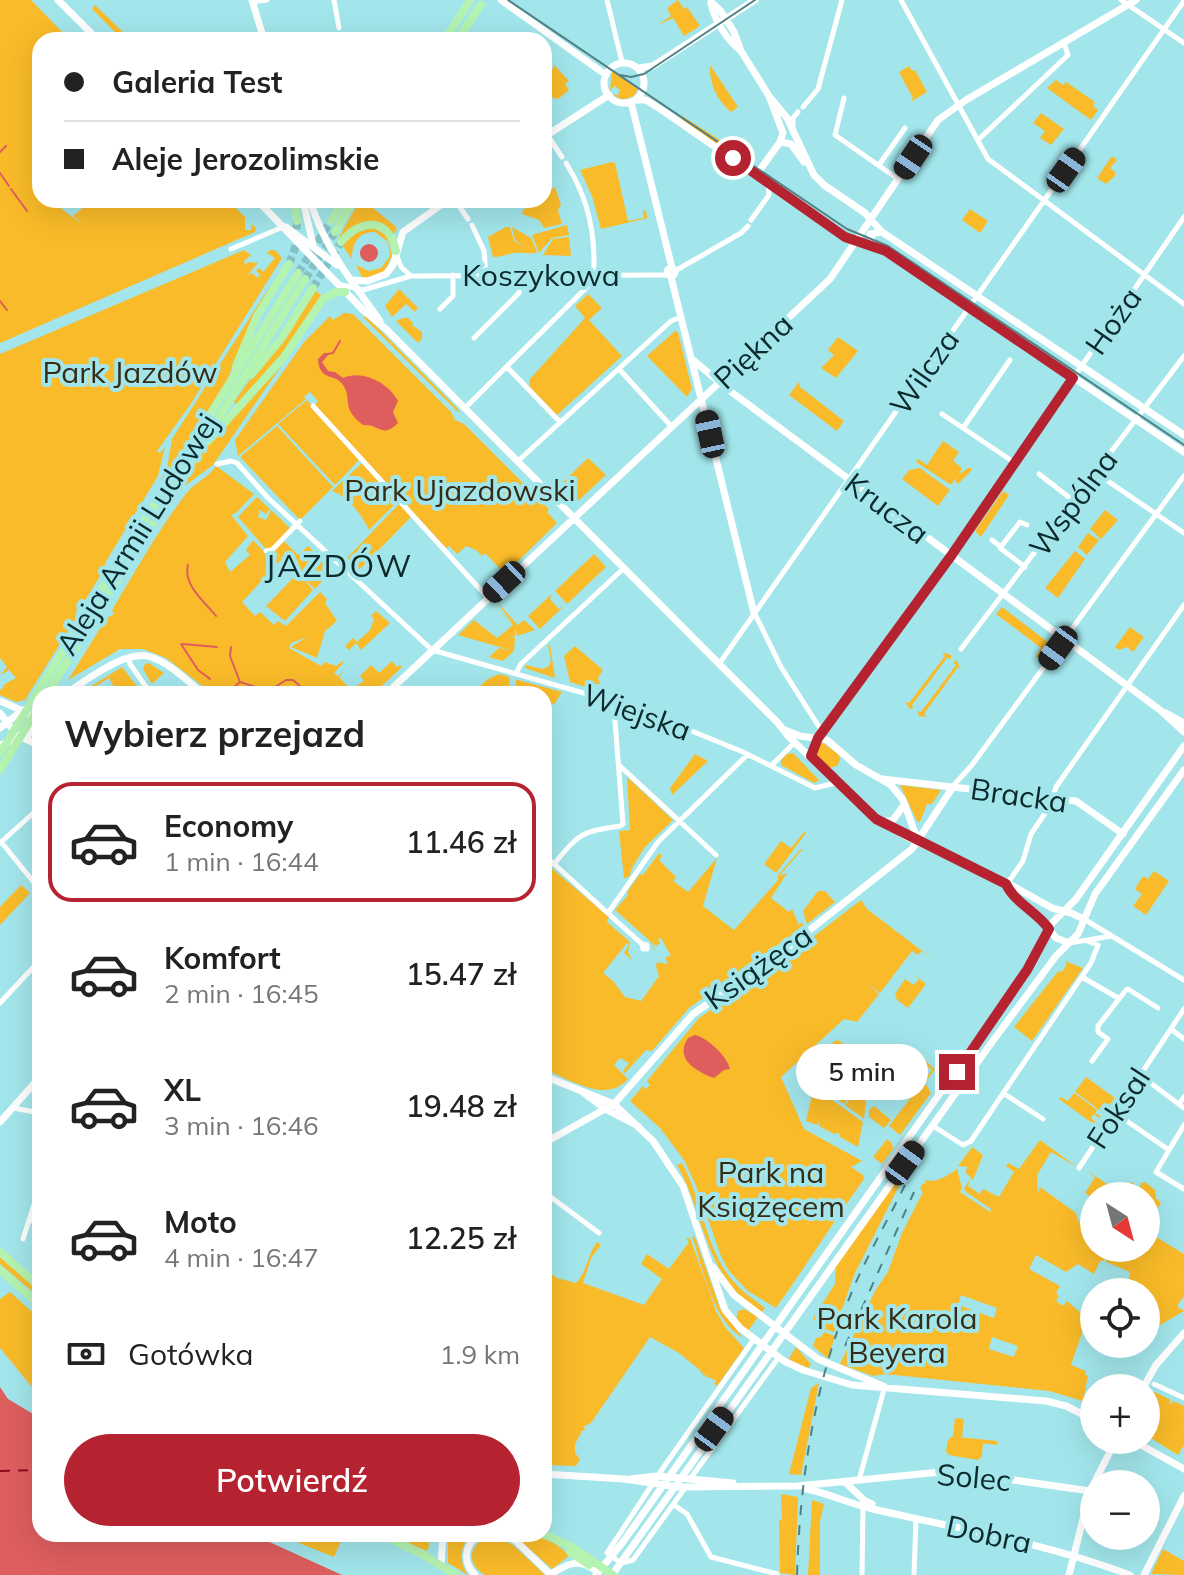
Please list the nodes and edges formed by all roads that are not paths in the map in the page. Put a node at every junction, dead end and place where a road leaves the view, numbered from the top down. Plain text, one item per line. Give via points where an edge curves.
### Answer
1 (58, 0) edge
2 (267, 0) edge
3 (334, 0) edge
4 (470, 0) edge
5 (501, 0) edge
6 (607, 0) edge
7 (755, 0) edge
8 (842, 0) edge
9 (901, 0) edge
10 (1136, 0) edge
11 (252, 1) edge
12 (710, 1) edge
13 (1184, 1) edge
14 (1124, 2) edge
15 (481, 5) dead end
16 (722, 21) junction
17 (339, 28) dead end
18 (1164, 29) junction
19 (90, 32) edge
20 (262, 32) edge
21 (450, 32) edge
22 (462, 32) edge
23 (546, 32) edge
24 (552, 36) edge
25 (1064, 43) junction
26 (1184, 43) edge
27 (622, 62) junction
28 (638, 68) junction
29 (606, 75) junction
30 (609, 95) junction
31 (769, 96) junction
32 (844, 98) dead end
33 (634, 101) junction
34 (958, 105) junction
35 (905, 128) dead end
36 (793, 129) junction
37 (552, 130) edge
38 (978, 140) junction
39 (780, 142) junction
40 (552, 144) edge
41 (879, 165) junction
42 (808, 167) junction
43 (757, 174) junction
44 (898, 179) junction
45 (768, 183) junction
46 (778, 192) junction
47 (769, 195) junction
48 (1045, 201) junction
49 (265, 208) edge
50 (296, 208) edge
51 (305, 208) edge
52 (313, 208) edge
53 (339, 208) edge
54 (349, 208) edge
55 (437, 208) edge
56 (460, 208) edge
57 (1184, 217) edge
58 (870, 220) junction
59 (297, 221) tunnel mouth
60 (331, 221) tunnel mouth
61 (284, 226) junction
62 (335, 232) tunnel mouth
63 (882, 232) junction
64 (341, 242) tunnel mouth
65 (856, 242) junction
66 (873, 245) junction
67 (313, 246) junction
68 (231, 249) dead end
69 (396, 251) junction
70 (316, 263) junction
71 (289, 264) tunnel mouth
72 (342, 270) junction
73 (671, 273) junction
74 (453, 275) junction
75 (486, 275) junction
76 (521, 275) junction
77 (593, 275) junction
78 (1145, 275) junction
79 (413, 276) junction
80 (349, 279) junction
81 (338, 284) junction
82 (313, 288) tunnel mouth
83 (367, 289) junction
84 (357, 290) junction
85 (345, 292) junction
86 (978, 297) junction
87 (363, 299) junction
88 (1184, 304) edge
89 (969, 308) junction
90 (440, 309) dead end
91 (681, 317) junction
92 (386, 329) junction
93 (474, 338) dead end
94 (1184, 356) edge
95 (693, 360) junction
96 (1010, 360) dead end
97 (507, 367) junction
98 (1081, 367) junction
99 (619, 369) junction
100 (1073, 378) junction
101 (720, 381) junction
102 (229, 386) junction
103 (702, 397) junction
104 (229, 401) junction
105 (313, 406) dead end
106 (465, 408) junction
107 (1145, 409) junction
108 (942, 414) dead end
109 (1136, 420) junction
110 (560, 422) junction
111 (671, 426) junction
112 (963, 428) junction
113 (1184, 435) edge
114 (198, 449) junction
115 (1184, 452) edge
116 (518, 461) junction
117 (1015, 463) junction
118 (217, 464) dead end
119 (1096, 473) junction
120 (1039, 474) dead end
121 (1184, 476) edge
122 (848, 479) junction
123 (1075, 502) junction
124 (1158, 514) junction
125 (574, 517) junction
126 (298, 523) junction
127 (1027, 525) dead end
128 (146, 527) junction
129 (1184, 533) edge
130 (992, 540) dead end
131 (1001, 547) junction
132 (267, 551) dead end
133 (951, 556) junction
134 (624, 567) junction
135 (1025, 567) junction
136 (1003, 594) junction
137 (488, 598) junction
138 (1184, 605) edge
139 (754, 613) junction
140 (1064, 639) junction
141 (961, 649) dead end
142 (432, 650) junction
143 (129, 657) junction
144 (719, 664) junction
145 (516, 673) junction
146 (43, 686) edge
147 (52, 686) edge
148 (79, 686) edge
149 (145, 686) edge
150 (193, 686) edge
151 (394, 686) edge
152 (1127, 686) junction
153 (0, 701) edge
154 (616, 701) junction
155 (32, 703) edge
156 (32, 707) edge
157 (23, 710) junction
158 (1160, 710) junction
159 (0, 713) edge
160 (32, 715) edge
161 (32, 718) edge
162 (1184, 723) edge
163 (3, 726) edge
164 (785, 730) junction
165 (1184, 732) edge
166 (32, 733) edge
167 (822, 737) junction
168 (22, 738) junction
169 (32, 742) edge
170 (795, 742) junction
171 (0, 745) edge
172 (1184, 746) edge
173 (0, 753) edge
174 (747, 755) junction
175 (811, 756) junction
176 (619, 765) junction
177 (771, 766) junction
178 (1, 768) edge
179 (1184, 770) edge
180 (882, 779) junction
181 (840, 784) junction
182 (953, 787) junction
183 (1052, 798) junction
184 (904, 805) junction
185 (32, 814) edge
186 (678, 821) junction
187 (879, 821) junction
188 (1123, 834) junction
189 (918, 841) junction
190 (1, 843) edge
191 (716, 855) dead end
192 (554, 864) joint
193 (32, 880) edge
194 (1006, 884) junction
195 (1064, 911) junction
196 (608, 913) junction
197 (1084, 919) junction
198 (1049, 929) junction
199 (1113, 936) junction
200 (1087, 941) junction
201 (1069, 943) junction
202 (642, 944) dead end
203 (32, 969) edge
204 (1082, 977) junction
205 (1184, 980) edge
206 (1118, 998) junction
207 (0, 1003) edge
208 (1158, 1008) dead end
209 (1184, 1009) edge
210 (1171, 1029) junction
211 (1184, 1039) edge
212 (1092, 1061) dead end
213 (1140, 1075) junction
214 (552, 1079) edge
215 (32, 1086) edge
216 (1003, 1093) junction
217 (1184, 1097) edge
218 (609, 1106) junction
219 (1182, 1106) edge
220 (13, 1108) junction
221 (32, 1112) edge
222 (1115, 1113) junction
223 (1043, 1119) dead end
224 (0, 1122) edge
225 (1184, 1125) edge
226 (933, 1126) junction
227 (552, 1138) edge
228 (1169, 1150) junction
229 (1079, 1168) dead end
230 (1184, 1189) edge
231 (552, 1198) edge
232 (32, 1211) edge
233 (29, 1220) junction
234 (32, 1221) edge
235 (599, 1233) dead end
236 (23, 1239) dead end
237 (0, 1252) edge
238 (710, 1263) junction
239 (0, 1270) edge
240 (32, 1280) edge
241 (32, 1298) edge
242 (750, 1308) junction
243 (734, 1323) junction
244 (1184, 1333) edge
245 (754, 1339) junction
246 (813, 1356) junction
247 (779, 1357) junction
248 (803, 1370) junction
249 (1151, 1374) edge
250 (885, 1386) junction
251 (1160, 1387) edge
252 (1184, 1398) edge
253 (1080, 1414) edge
254 (1109, 1454) edge
255 (1157, 1454) edge
256 (1106, 1461) junction
257 (1184, 1469) edge
258 (1102, 1470) edge
259 (1103, 1470) edge
260 (552, 1474) edge
261 (657, 1476) junction
262 (624, 1479) junction
263 (845, 1481) junction
264 (859, 1481) junction
265 (688, 1483) junction
266 (829, 1484) junction
267 (652, 1485) junction
268 (798, 1486) junction
269 (1080, 1491) edge
270 (858, 1493) junction
271 (828, 1494) junction
272 (1184, 1496) edge
273 (839, 1498) junction
274 (674, 1505) junction
275 (863, 1506) junction
276 (893, 1512) junction
277 (916, 1517) junction
278 (1080, 1533) edge
279 (552, 1539) edge
280 (395, 1542) edge
281 (442, 1542) edge
282 (471, 1542) edge
283 (517, 1542) edge
284 (1074, 1554) junction
285 (441, 1566) junction
286 (595, 1569) edge
287 (777, 1574) edge
288 (456, 1575) edge
289 (475, 1575) edge
290 (551, 1575) edge
291 (612, 1575) edge
292 (862, 1575) edge
293 (914, 1575) edge
294 (1069, 1575) edge
295 (1130, 1575) edge
296 (1144, 1575) edge

1 - 19 street
2 - 11 street
3 - 17 street
4 - 21 main road
5 - 23 street
6 - 27 street
7 - 16 street
8 - 36 street via 818,89 793,118
9 - 34 street
10 - 14 street
11 - 20 street
12 - 16 street
13 - 18 street, Wilcza
14 - 18 street
14 - 25 street
15 - 22 main road
16 - 28 street via 653,66
16 - 31 street
18 - 26 street
18 - 48 street, Wilcza
24 - 29 street
25 - 34 street
25 - 38 street via 1068,55
27 - 28 street
27 - 29 street
28 - 33 street via 643,85
29 - 30 street
30 - 33 street via 620,103
30 - 37 street
31 - 36 street
31 - 39 street via 783,127
32 - 41 street via 835,135
33 - 43 street via 646,100
33 - 73 street
34 - 38 street
34 - 44 street via 936,123
35 - 41 street
36 - 42 street
38 - 48 street via 991,161
39 - 42 street via 793,146
39 - 43 street
40 - 77 street via 579,185 591,222
41 - 44 street
42 - 58 street
43 - 45 street
44 - 58 street
45 - 46 street
45 - 47 street
46 - 47 street
46 - 65 street
47 - 73 street, Koszykowa via 741,233
48 - 78 street
48 - 86 street, Wilcza
49 - 61 street
50 - 59 main road
51 - 67 street
52 - 72 street
53 - 60 main road
54 - 62 main road
55 - 69 street via 404,231
56 - 75 street via 484,251
57 - 78 street, Hoża
58 - 63 street
58 - 65 street, Piękna
61 - 67 street
61 - 68 street
61 - 70 street
63 - 66 street via 870,234
63 - 86 street
64 - 69 main road via 359,227 377,225
65 - 66 street
65 - 101 street, Piękna via 830,279
66 - 89 street
67 - 70 street
67 - 72 street
69 - 79 street via 400,265
69 - 80 street via 382,277
70 - 81 street
71 - 102 main road via 257,316
72 - 80 street
73 - 77 street, Koszykowa
73 - 91 street
74 - 75 street, Koszykowa
74 - 79 street, Koszykowa
74 - 90 street via 453,295
75 - 76 street, Koszykowa
76 - 77 street, Koszykowa
76 - 93 street via 520,292
77 - 97 street via 591,283
78 - 88 street
78 - 98 street, Hoża
79 - 83 street, Koszykowa
80 - 84 street
81 - 84 street
81 - 85 street
82 - 104 main road via 278,343
83 - 84 street, Koszykowa
83 - 87 street
84 - 87 street
85 - 92 street
85 - 114 main road via 323,299 284,357
86 - 89 street, Wilcza
86 - 98 street
87 - 92 street
89 - 100 street
89 - 122 street, Wilcza
91 - 95 street
91 - 99 street
92 - 106 street
94 - 107 street, Wspólna
95 - 101 street, Krucza
95 - 103 street
96 - 112 street
97 - 106 street
97 - 110 street
98 - 100 street, Hoża
98 - 107 street
99 - 110 street
99 - 111 street
100 - 109 street
100 - 117 street, Hoża
101 - 103 street, Piękna
101 - 122 street, Krucza
102 - 104 main road, Aleja Armii Ludowej via 302,276
102 - 128 main road, Aleja Armii Ludowej
103 - 111 street, Piękna
103 - 139 street
104 - 114 main road, Aleja Armii Ludowej
105 - 137 street
106 - 116 street
107 - 109 street, Wspólna
107 - 113 street
108 - 112 street
109 - 115 street
109 - 119 street, Wspólna
110 - 116 street
111 - 125 street, Piękna
112 - 117 street
114 - 128 main road, Aleja Armii Ludowej
116 - 125 street
117 - 133 street, Hoża
118 - 126 street via 235,462
119 - 123 street, Wspólna
119 - 124 street
120 - 123 street
121 - 124 street
122 - 133 street, Krucza
122 - 139 street, Wilcza
123 - 135 street, Wspólna
124 - 129 street
124 - 140 street
125 - 134 street
125 - 137 street, Piękna
126 - 132 street
126 - 142 street
127 - 131 street via 1021,521
128 - 146 main road, Aleja Armii Ludowej
128 - 147 main road, Aleja Armii Ludowej
130 - 131 street
131 - 135 street
133 - 136 street, Krucza
133 - 167 street, Hoża
134 - 144 street
134 - 145 street
135 - 136 street, Wspólna
136 - 140 street, Krucza
136 - 141 street, Wspólna
137 - 142 street, Piękna
138 - 152 street
139 - 144 street, Wilcza
139 - 167 street
140 - 152 street, Krucza
140 - 182 street
142 - 145 street, Wiejska
142 - 151 street, Piękna
143 - 148 street
143 - 149 street
143 - 150 street via 157,659
144 - 164 street
145 - 154 street, Wiejska
152 - 158 street, Krucza
152 - 183 street
153 - 157 street
154 - 174 street, Wiejska
154 - 176 street
155 - 173 main road, Aleja Armii Ludowej
156 - 157 street
157 - 160 street
157 - 163 street
158 - 162 street, Krucza
158 - 165 street, Krucza
159 - 163 street
161 - 178 main road
163 - 168 street
164 - 167 street
164 - 170 street
166 - 168 street
167 - 170 street
167 - 175 street
167 - 180 street
168 - 169 street
168 - 171 street
170 - 175 street
170 - 177 street
172 - 188 street
174 - 177 street, Wiejska
174 - 186 street
175 - 181 street
176 - 186 street
176 - 192 street via 622,825 580,835
177 - 181 street, Wiejska via 815,788
179 - 197 street via 1095,894
180 - 182 street, Bracka
180 - 184 street
181 - 187 street
182 - 183 street, Bracka
182 - 189 street, Książęca
183 - 188 street, Bracka via 1080,803
183 - 194 street via 1031,834 1023,861
184 - 187 street via 893,820
184 - 189 street
185 - 190 street
186 - 191 street
186 - 196 street via 650,851
187 - 189 street
188 - 195 street
189 - 194 street
189 - 218 street, Książęca via 817,926 693,1014
190 - 193 street
192 - 196 street
194 - 195 street
194 - 198 street
195 - 197 street
195 - 198 street
196 - 202 street
197 - 199 street
197 - 201 street
198 - 201 street
198 - 286 street via 1027,970 886,1172 623,1542
199 - 200 street
199 - 205 street
200 - 201 street
200 - 204 street via 1098,948
201 - 226 street
203 - 207 street
204 - 206 street
204 - 216 street
206 - 208 street via 1128,989
206 - 212 street via 1097,1028 1108,1039
209 - 210 street, Foksal
210 - 211 street
210 - 213 street, Foksal
213 - 219 street
213 - 222 street, Foksal
214 - 218 street
215 - 220 street
216 - 223 street
216 - 226 street via 963,1145
217 - 219 street
218 - 227 street, Książęca
218 - 238 street via 661,1150 679,1180
220 - 221 street
220 - 224 street
222 - 228 street
222 - 229 street, Foksal
225 - 228 street
226 - 291 street
228 - 230 street via 1156,1172
231 - 235 street
232 - 233 street
233 - 234 street
233 - 236 street
237 - 240 main road
238 - 242 street
238 - 243 street via 722,1305
239 - 241 main road
242 - 243 street via 736,1309
242 - 246 street
243 - 245 street
244 - 249 street
245 - 247 street
245 - 261 street
246 - 248 street via 812,1366
246 - 250 street
247 - 248 street
247 - 265 street
248 - 250 street via 852,1385
250 - 253 street via 1052,1402
250 - 264 street
251 - 252 street
254 - 256 street
255 - 257 street
256 - 258 street
256 - 259 street
260 - 262 street
261 - 262 street
261 - 265 street
261 - 267 street
262 - 267 street
263 - 264 street, Solec
263 - 266 street, Solec
263 - 270 street
264 - 269 street, Solec via 951,1471
264 - 270 street
265 - 267 street
265 - 268 street
265 - 274 street
266 - 268 street
266 - 271 street
267 - 274 street via 607,1553 621,1563 633,1560
268 - 271 street
270 - 273 street
270 - 275 street
270 - 276 street, Dobra via 868,1503
271 - 273 street, Dobra
272 - 296 street
273 - 275 street, Dobra
274 - 287 street via 687,1514 708,1554
275 - 276 street, Dobra
275 - 292 street
276 - 277 street, Dobra
277 - 284 street, Dobra
277 - 293 street
278 - 284 street
279 - 286 main road
280 - 285 main road
281 - 285 street
282 - 289 street via 466,1554
283 - 290 street
284 - 294 street
284 - 295 street, Dobra
285 - 288 main road
286 - 290 street via 569,1563
286 - 291 main road

